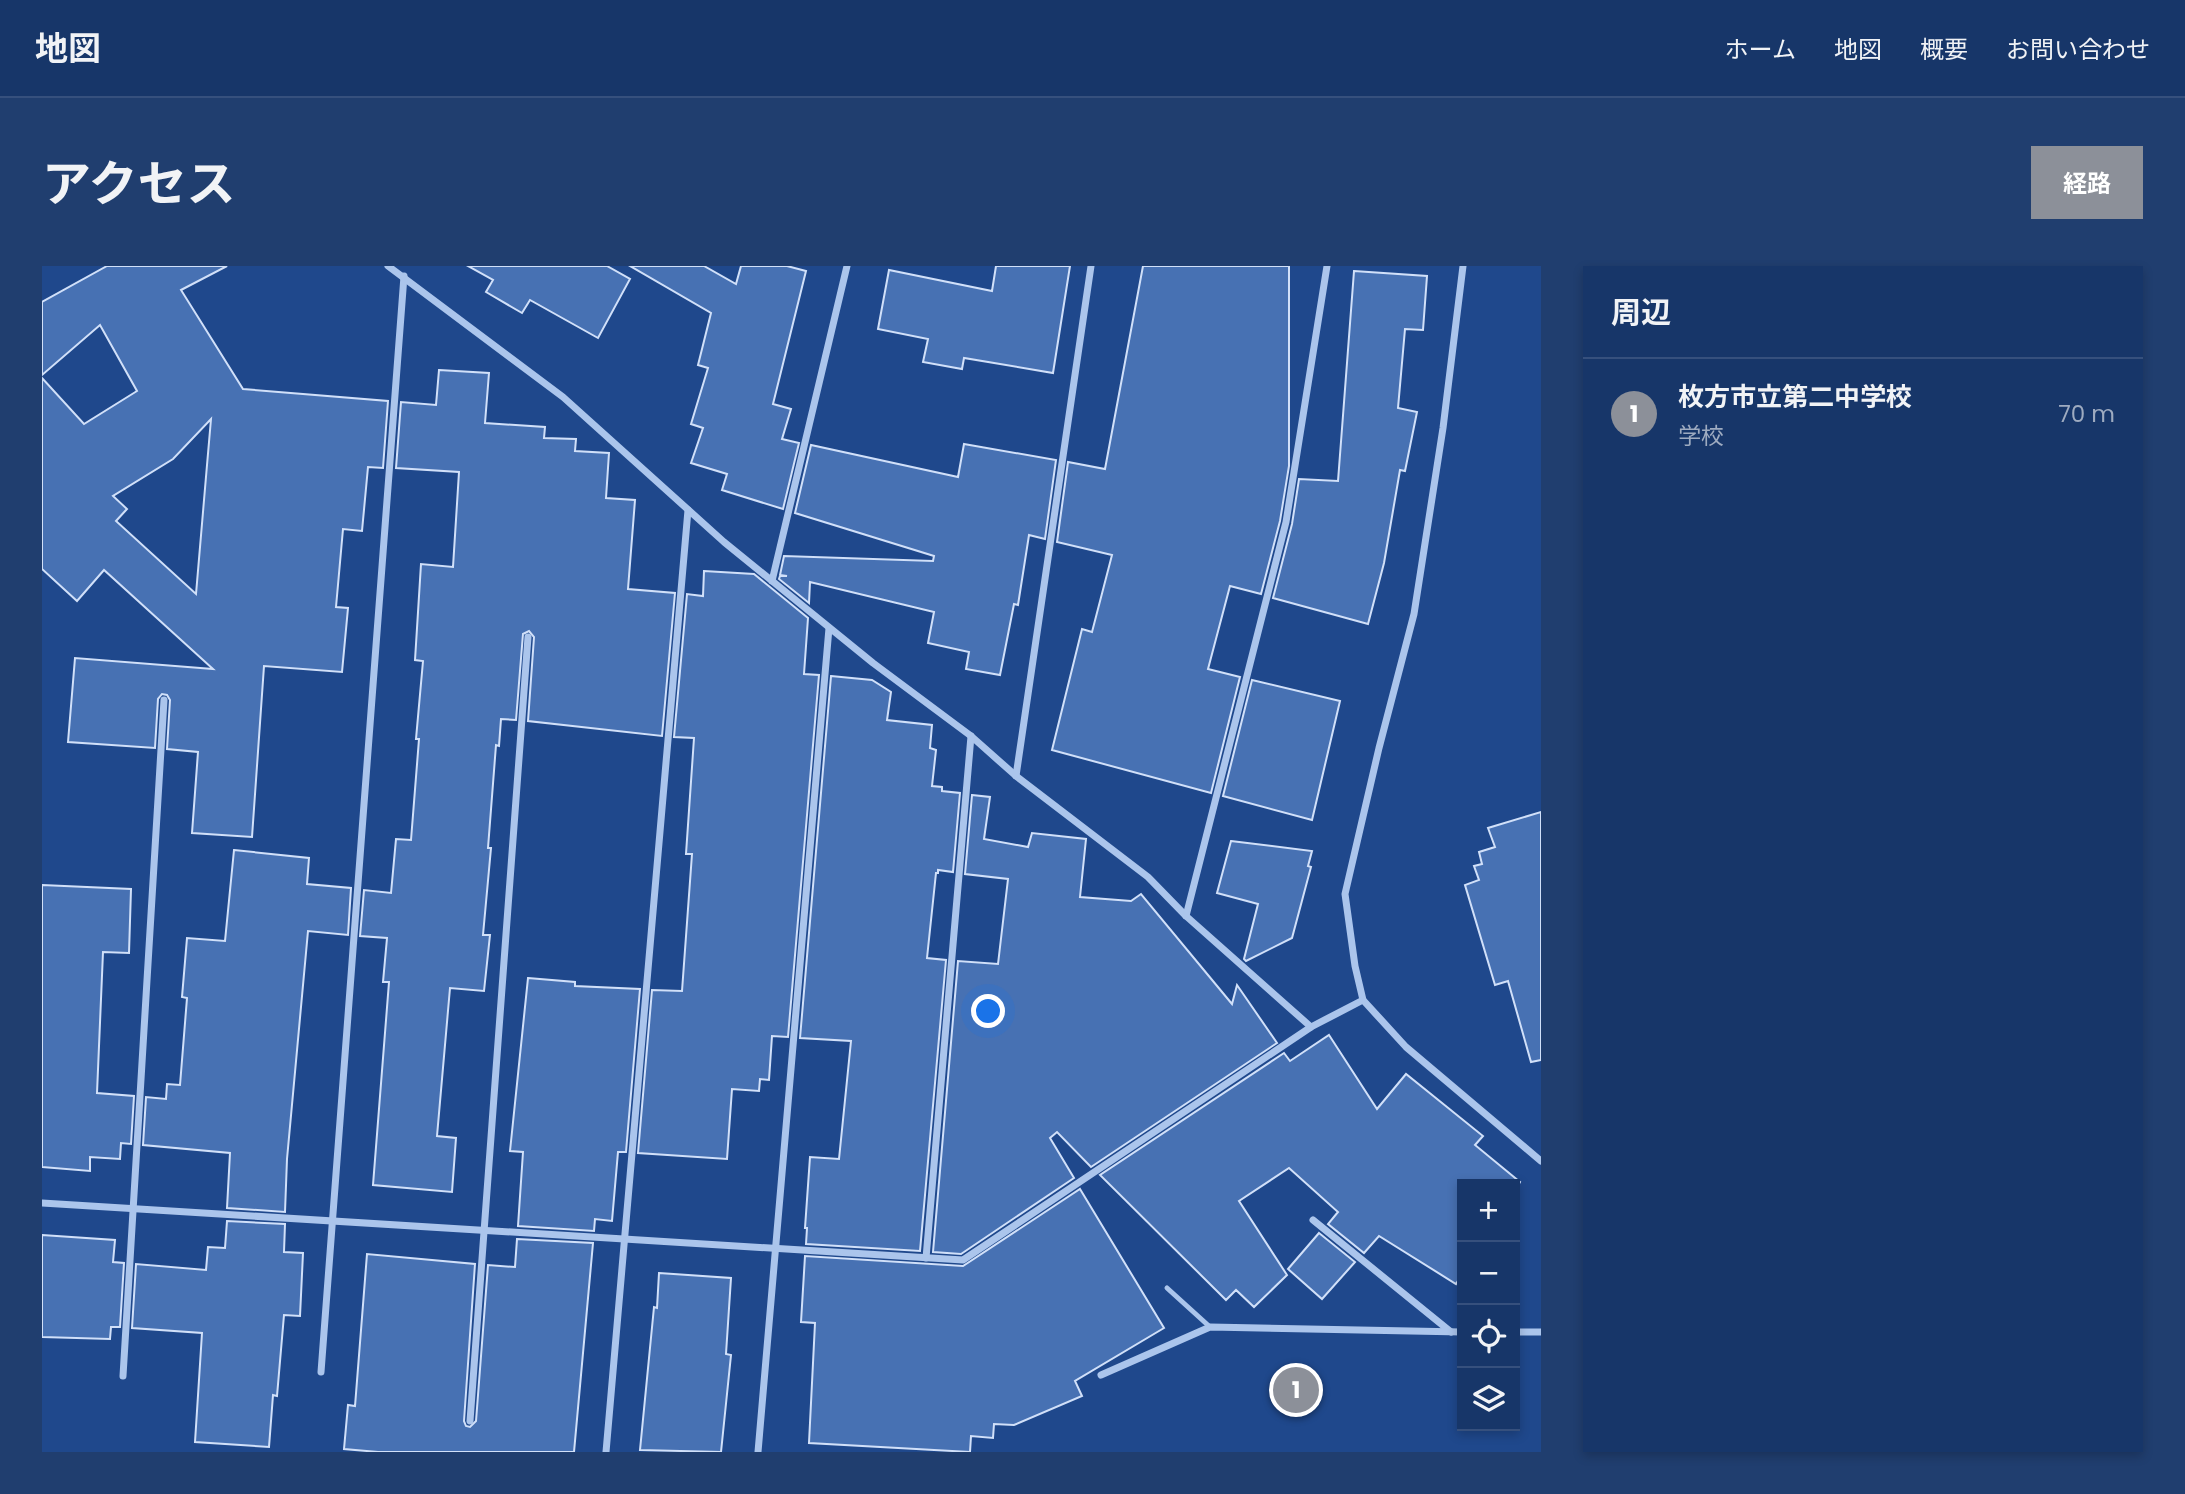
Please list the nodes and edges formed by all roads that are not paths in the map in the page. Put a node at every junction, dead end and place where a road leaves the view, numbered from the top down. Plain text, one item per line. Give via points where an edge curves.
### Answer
1 (388, 266) edge
2 (847, 266) edge
3 (1091, 266) edge
4 (1327, 266) edge
5 (1463, 266) edge
6 (404, 276) junction
7 (688, 510) junction
8 (772, 580) junction
9 (829, 628) junction
10 (527, 637) dead end
11 (164, 700) dead end
12 (971, 736) junction
13 (1016, 776) junction
14 (1186, 916) junction
15 (1363, 1000) junction
16 (1311, 1027) junction
17 (1541, 1161) edge
18 (42, 1203) edge
19 (132, 1209) junction
20 (1313, 1220) dead end
21 (332, 1221) junction
22 (484, 1231) junction
23 (624, 1239) junction
24 (775, 1248) junction
25 (926, 1258) junction
26 (1167, 1288) dead end
27 (1210, 1327) junction
28 (1451, 1332) junction
29 (1457, 1332) edge
30 (1520, 1332) edge
31 (1541, 1332) edge
32 (321, 1372) dead end
33 (1101, 1375) dead end
34 (122, 1376) dead end
35 (470, 1421) dead end
36 (606, 1452) edge
37 (758, 1452) edge

1 - 6 street
2 - 8 street
3 - 13 street
4 - 14 street via 1286,522
5 - 15 street via 1414,614 1345,894
6 - 7 street via 563,397
6 - 21 street
7 - 8 street
7 - 23 street
8 - 9 street
9 - 12 street
9 - 24 street
10 - 22 street
11 - 19 street
12 - 13 street
12 - 25 street
13 - 14 street via 1148,877
14 - 16 street
15 - 16 street
15 - 17 street via 1406,1048
16 - 25 street via 963,1260
18 - 19 street
19 - 21 street
19 - 34 street
20 - 28 street
21 - 22 street
21 - 32 street
22 - 23 street
22 - 35 street
23 - 24 street
23 - 36 street
24 - 25 street
24 - 37 street
26 - 27 lane
27 - 28 street
27 - 33 street
28 - 29 street
30 - 31 street

